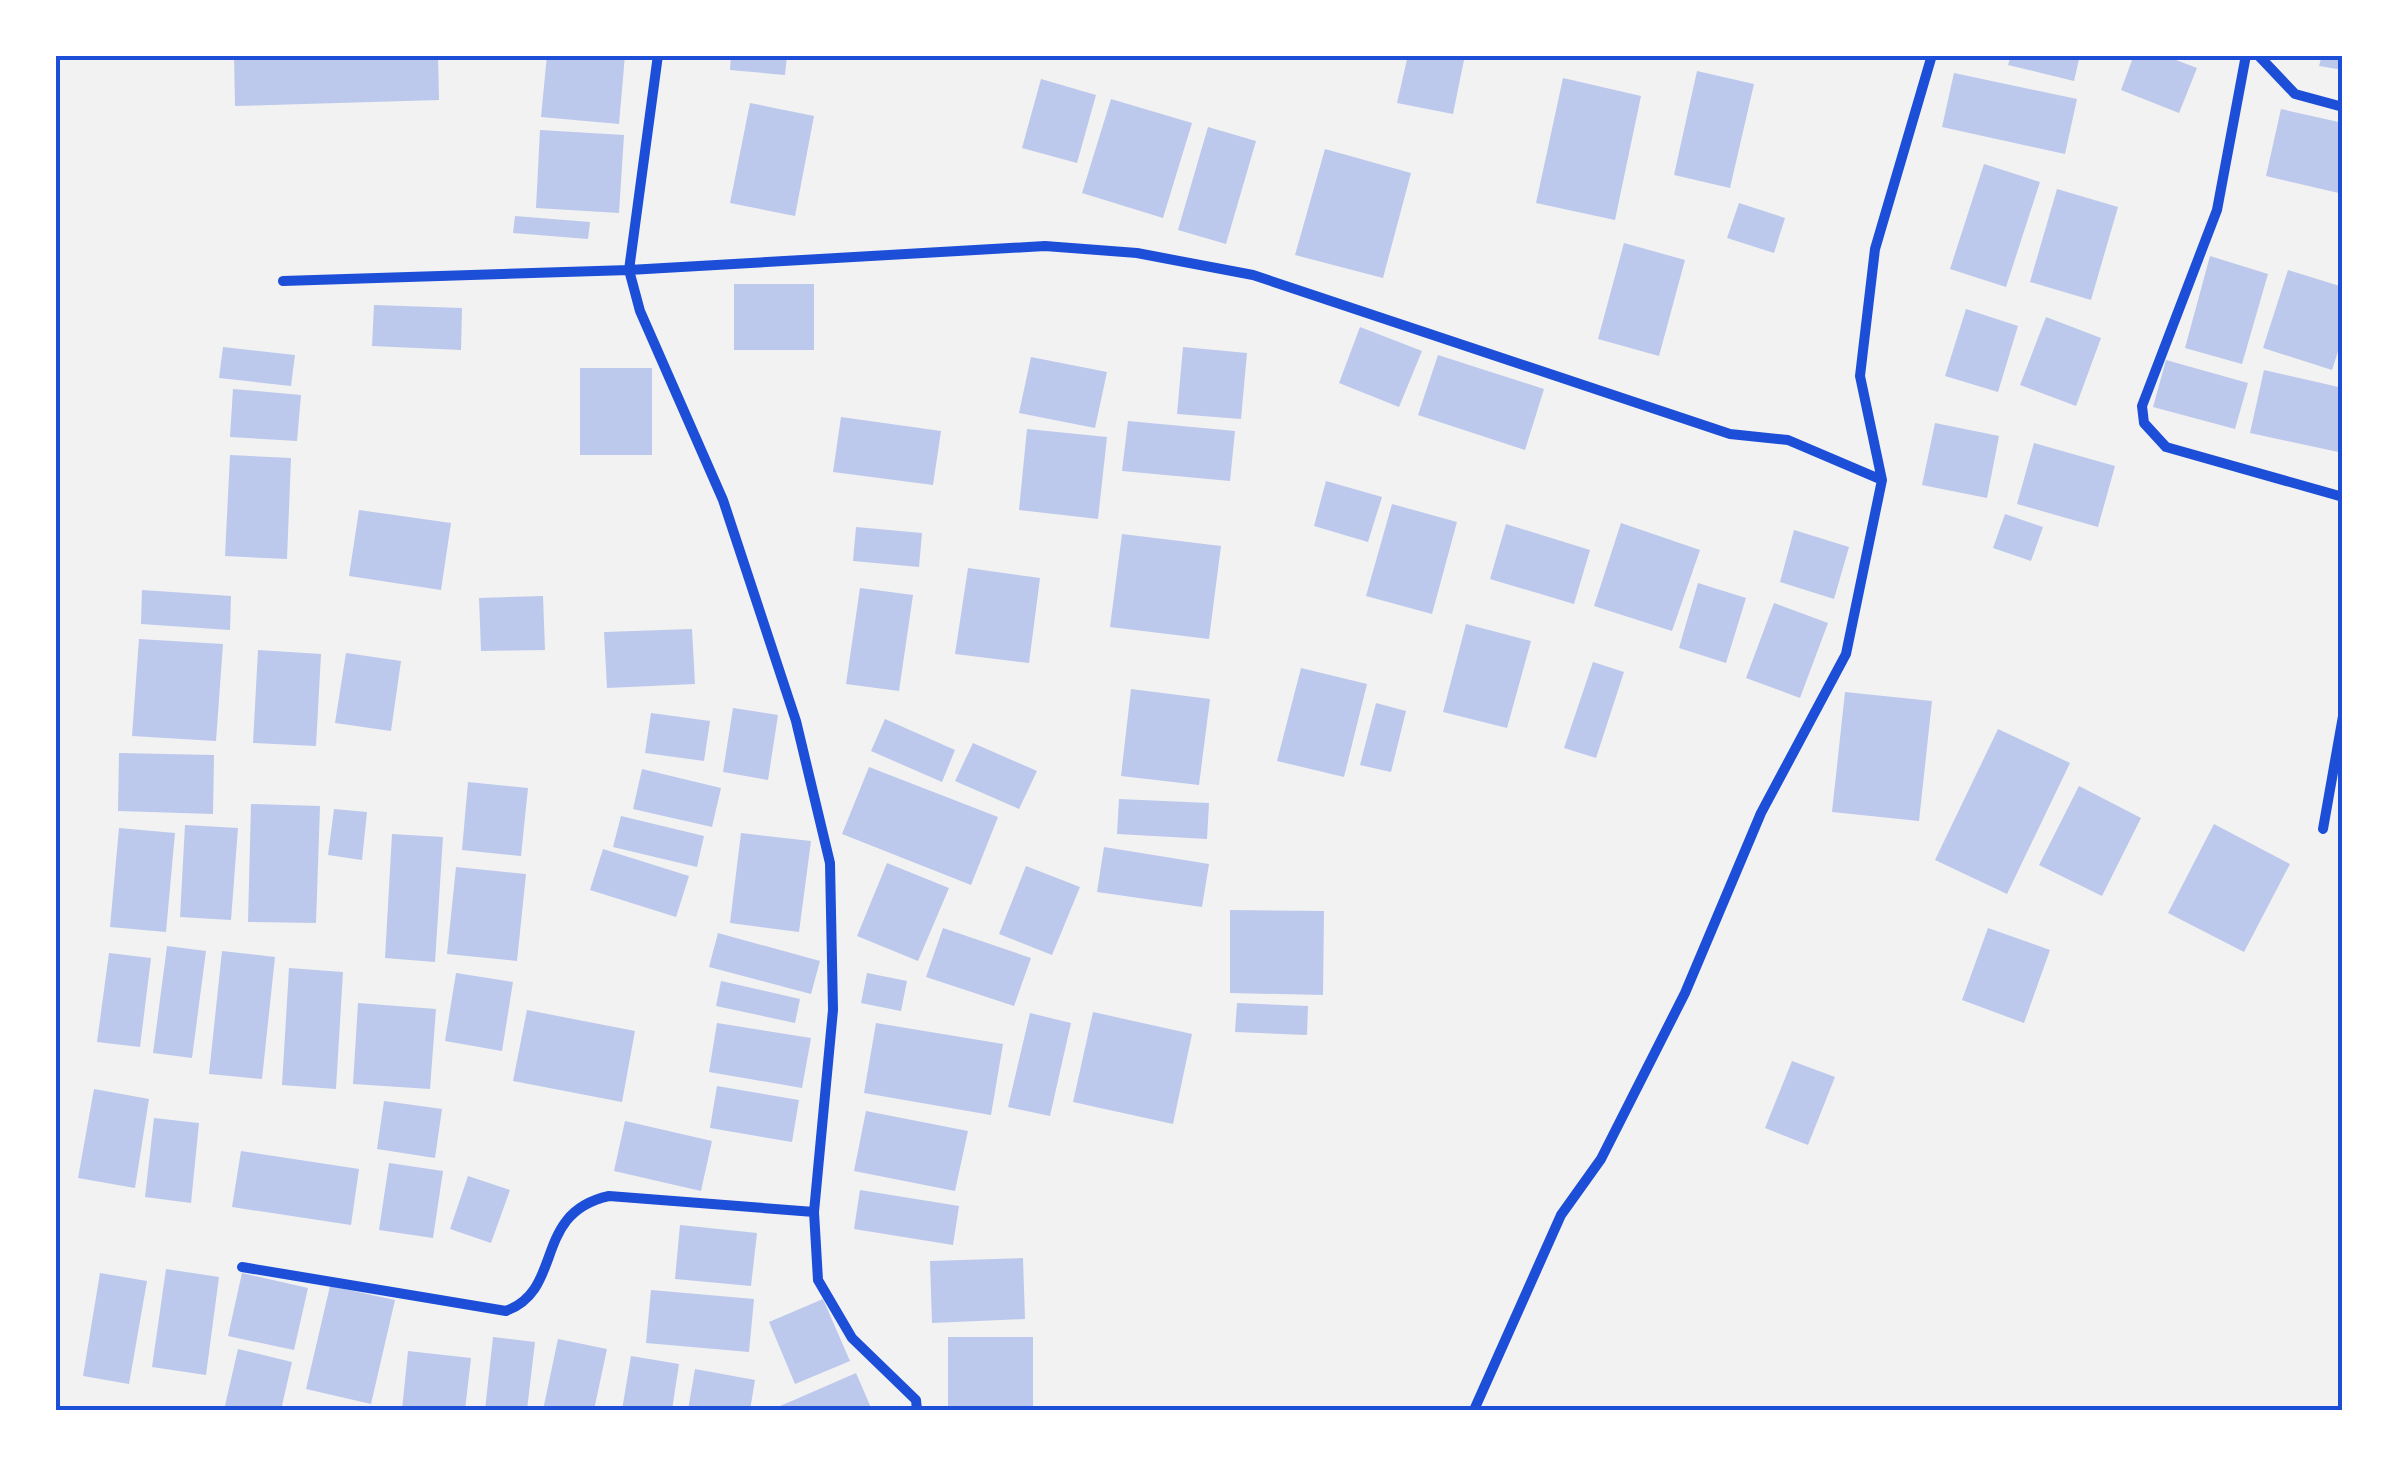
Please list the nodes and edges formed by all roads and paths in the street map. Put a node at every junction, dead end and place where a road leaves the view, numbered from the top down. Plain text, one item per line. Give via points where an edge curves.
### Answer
1 (658, 55) edge
2 (1812, 55) edge
3 (1845, 55) edge
4 (1932, 55) edge
5 (2246, 55) edge
6 (2258, 55) edge
7 (2343, 107) edge
8 (629, 270) junction
9 (284, 280) dead end
10 (1882, 480) junction
11 (2343, 497) edge
12 (2343, 716) edge
13 (2323, 829) dead end
14 (814, 1212) junction
15 (242, 1268) dead end
16 (916, 1410) edge
17 (1474, 1410) edge

1 - 8 street
2 - 3 street
4 - 10 street via 1873,267 1860,376
5 - 11 street via 2216,210 2142,406 2144,423 2166,446
6 - 7 street via 2295,94
8 - 9 street
8 - 10 street via 1046,246 1137,253 1253,274 1730,434 1788,440
8 - 14 street via 640,311 723,500 796,721 830,863 832,1010
10 - 17 street via 1846,654 1761,813 1686,994 1601,1158 1561,1215
12 - 13 street
14 - 15 street via 610,1196 590,1200 572,1210 534,1291 506,1310
14 - 16 street via 818,1280 852,1338 916,1400

